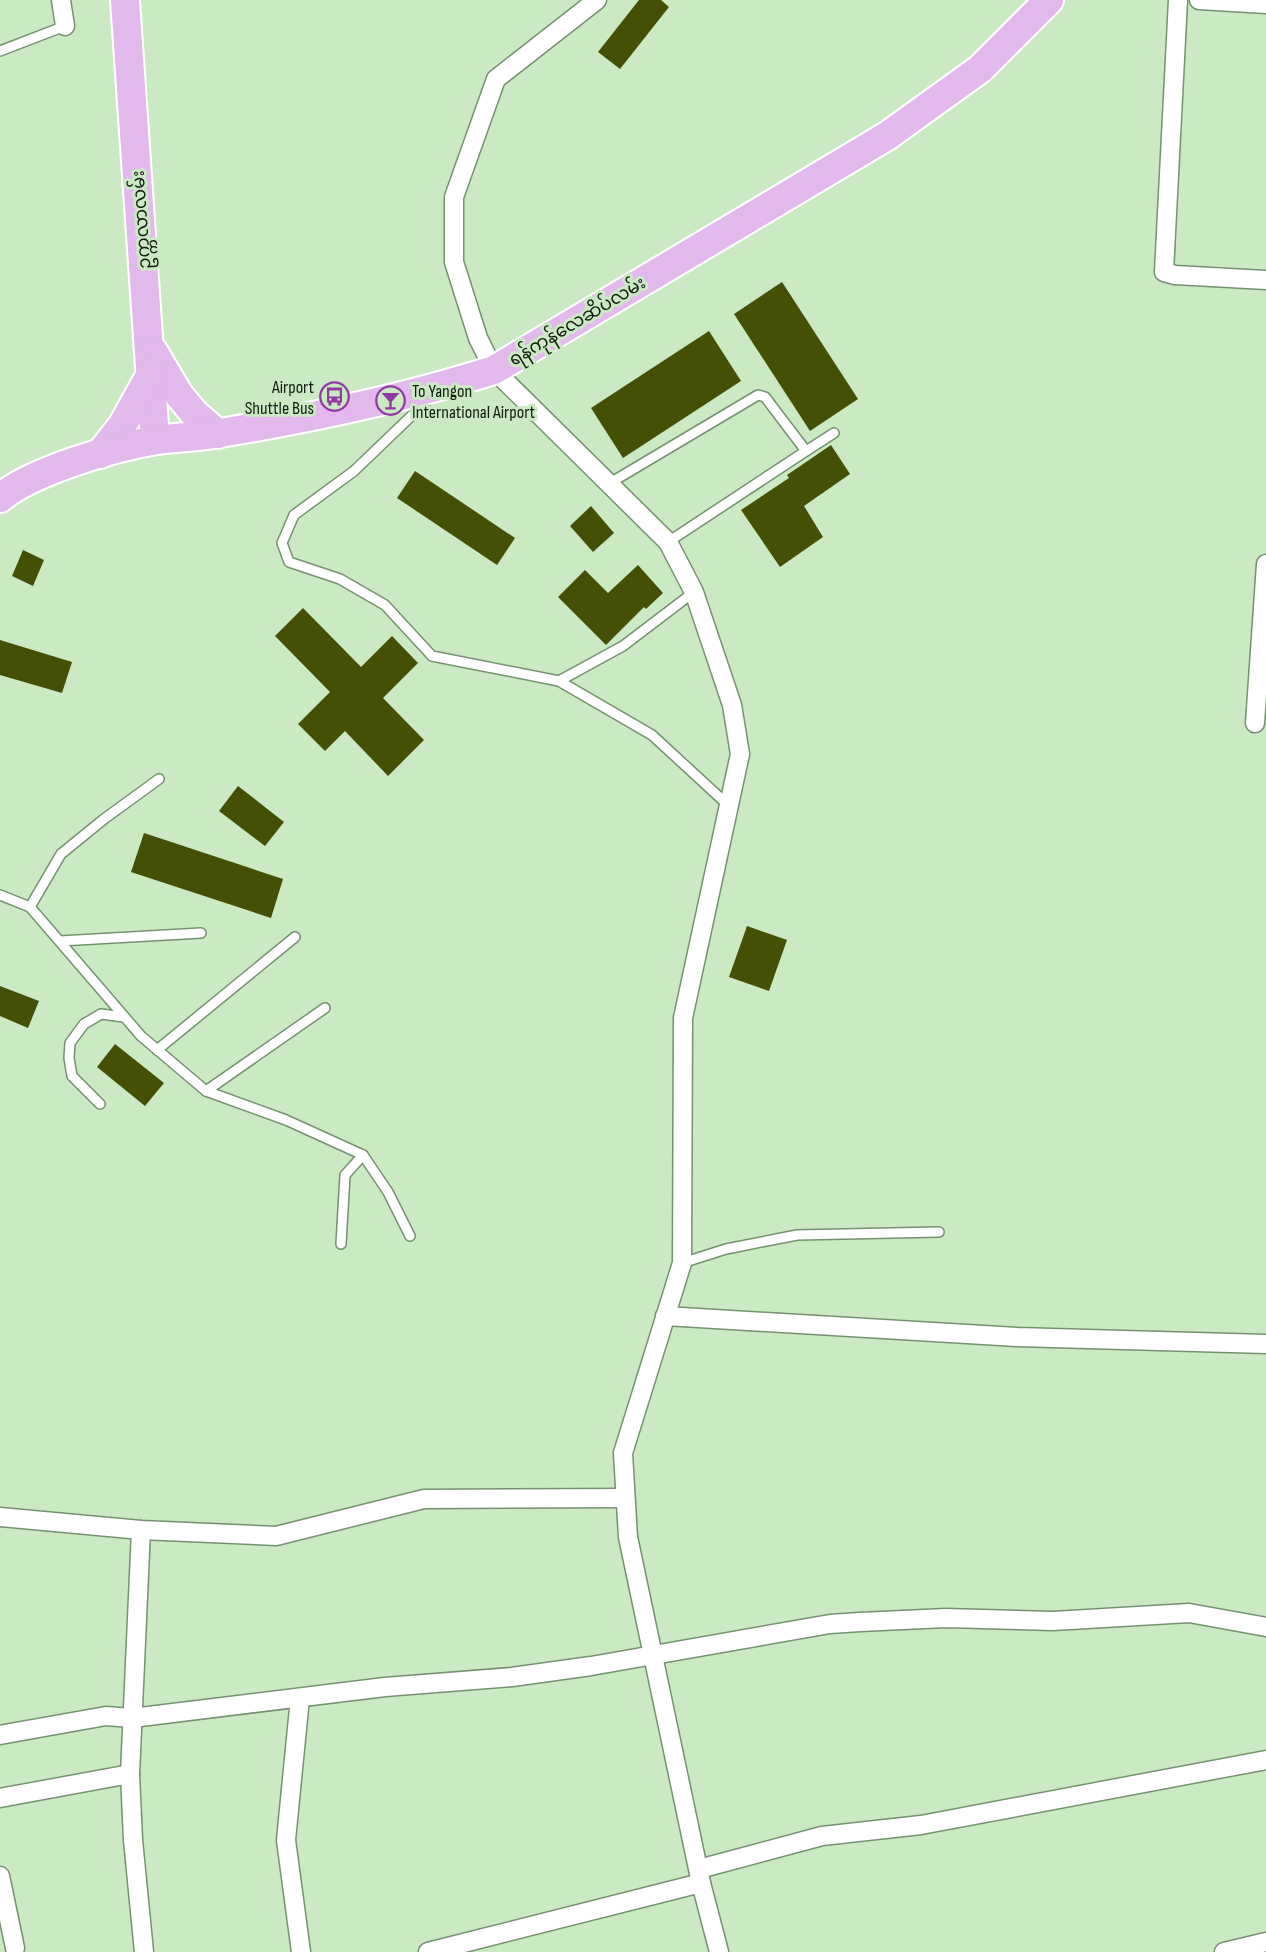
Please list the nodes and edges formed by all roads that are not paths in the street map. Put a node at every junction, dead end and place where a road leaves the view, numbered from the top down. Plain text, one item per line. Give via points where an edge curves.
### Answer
1 (61, 0) edge
2 (125, 0) edge
3 (597, 0) edge
4 (1049, 0) edge
5 (1178, 0) edge
6 (1198, 0) edge
7 (1266, 4) edge
8 (64, 26) joint
9 (0, 51) edge
10 (1266, 280) edge
11 (151, 359) junction
12 (494, 370) junction
13 (441, 387) junction
14 (834, 433) dead end
15 (218, 434) junction
16 (155, 440) junction
17 (806, 451) junction
18 (100, 454) junction
19 (610, 483) junction
20 (0, 498) edge
21 (668, 542) junction
22 (1266, 564) edge
23 (694, 592) junction
24 (559, 681) junction
25 (1261, 690) edge
26 (1255, 723) dead end
27 (159, 778) dead end
28 (728, 805) junction
29 (0, 895) edge
30 (30, 907) junction
31 (201, 933) dead end
32 (295, 937) dead end
33 (60, 941) junction
34 (325, 1008) dead end
35 (124, 1017) junction
36 (158, 1050) junction
37 (206, 1091) junction
38 (100, 1104) dead end
39 (363, 1155) junction
40 (939, 1232) dead end
41 (410, 1236) dead end
42 (341, 1244) dead end
43 (682, 1263) junction
44 (666, 1316) junction
45 (1266, 1344) edge
46 (625, 1498) junction
47 (0, 1517) edge
48 (141, 1530) junction
49 (1266, 1627) edge
50 (652, 1655) junction
51 (300, 1698) junction
52 (132, 1718) junction
53 (0, 1735) edge
54 (1266, 1760) edge
55 (130, 1774) junction
56 (0, 1798) edge
57 (0, 1876) edge
58 (700, 1876) junction
59 (1266, 1942) edge
60 (15, 1948) dead end
61 (144, 1952) edge
62 (301, 1952) edge
63 (428, 1952) edge
64 (719, 1952) edge
65 (1224, 1952) edge

1 - 8 street
2 - 11 main road, ဥက္ကလာလမ်း
3 - 12 street via 496,79 454,197 454,262 478,338
4 - 12 main road, ရန်ကုန်လေဆိပ်လမ်း via 980,69 887,136
5 - 10 street via 1164,272
6 - 7 street
8 - 9 lane
11 - 15 main road via 194,413
11 - 16 main road, ဥက္ကလာလမ်း
11 - 18 main road via 122,426
12 - 13 main road, ရန်ကုန်လေဆိပ်လမ်း
12 - 19 street
13 - 15 main road, ရန်ကုန်လေဆိပ်လမ်း
13 - 24 lane via 354,471 294,515 282,543 289,562 340,579 386,605 432,656
14 - 17 lane
15 - 16 main road, ရန်ကုန်လေဆိပ်လမ်း
16 - 18 main road, ရန်ကုန်လေဆိပ်လမ်း
17 - 19 lane via 765,397 758,395
17 - 21 lane
18 - 20 main road, ရန်ကုန်လေဆိပ်လမ်း via 13,487
19 - 21 street
21 - 23 street
22 - 25 street
23 - 24 lane via 623,646
23 - 28 street via 732,705 740,754
24 - 28 lane via 652,735
25 - 26 street
27 - 30 lane via 61,854
28 - 43 street via 683,1018
29 - 30 lane
30 - 33 lane
31 - 33 lane
32 - 36 lane
33 - 35 lane
34 - 37 lane
35 - 36 lane
35 - 38 lane via 101,1014 84,1024 70,1042 72,1076
36 - 37 lane
37 - 39 lane via 286,1120
39 - 41 lane via 388,1192
39 - 42 lane via 345,1175
40 - 43 lane via 797,1234
43 - 44 street
44 - 45 street via 1017,1337
44 - 46 street via 623,1453
46 - 48 street via 423,1499 276,1536
46 - 50 street via 628,1537
47 - 48 street
48 - 52 street
49 - 50 street via 1189,1613 1053,1621 946,1618 830,1624
50 - 51 street via 512,1677
50 - 58 street
51 - 52 street
51 - 62 street via 286,1840
52 - 53 street via 106,1716
52 - 55 street
54 - 58 street via 921,1825 822,1836
55 - 56 street
55 - 61 street
57 - 60 street
58 - 63 street
58 - 64 street
59 - 65 street

